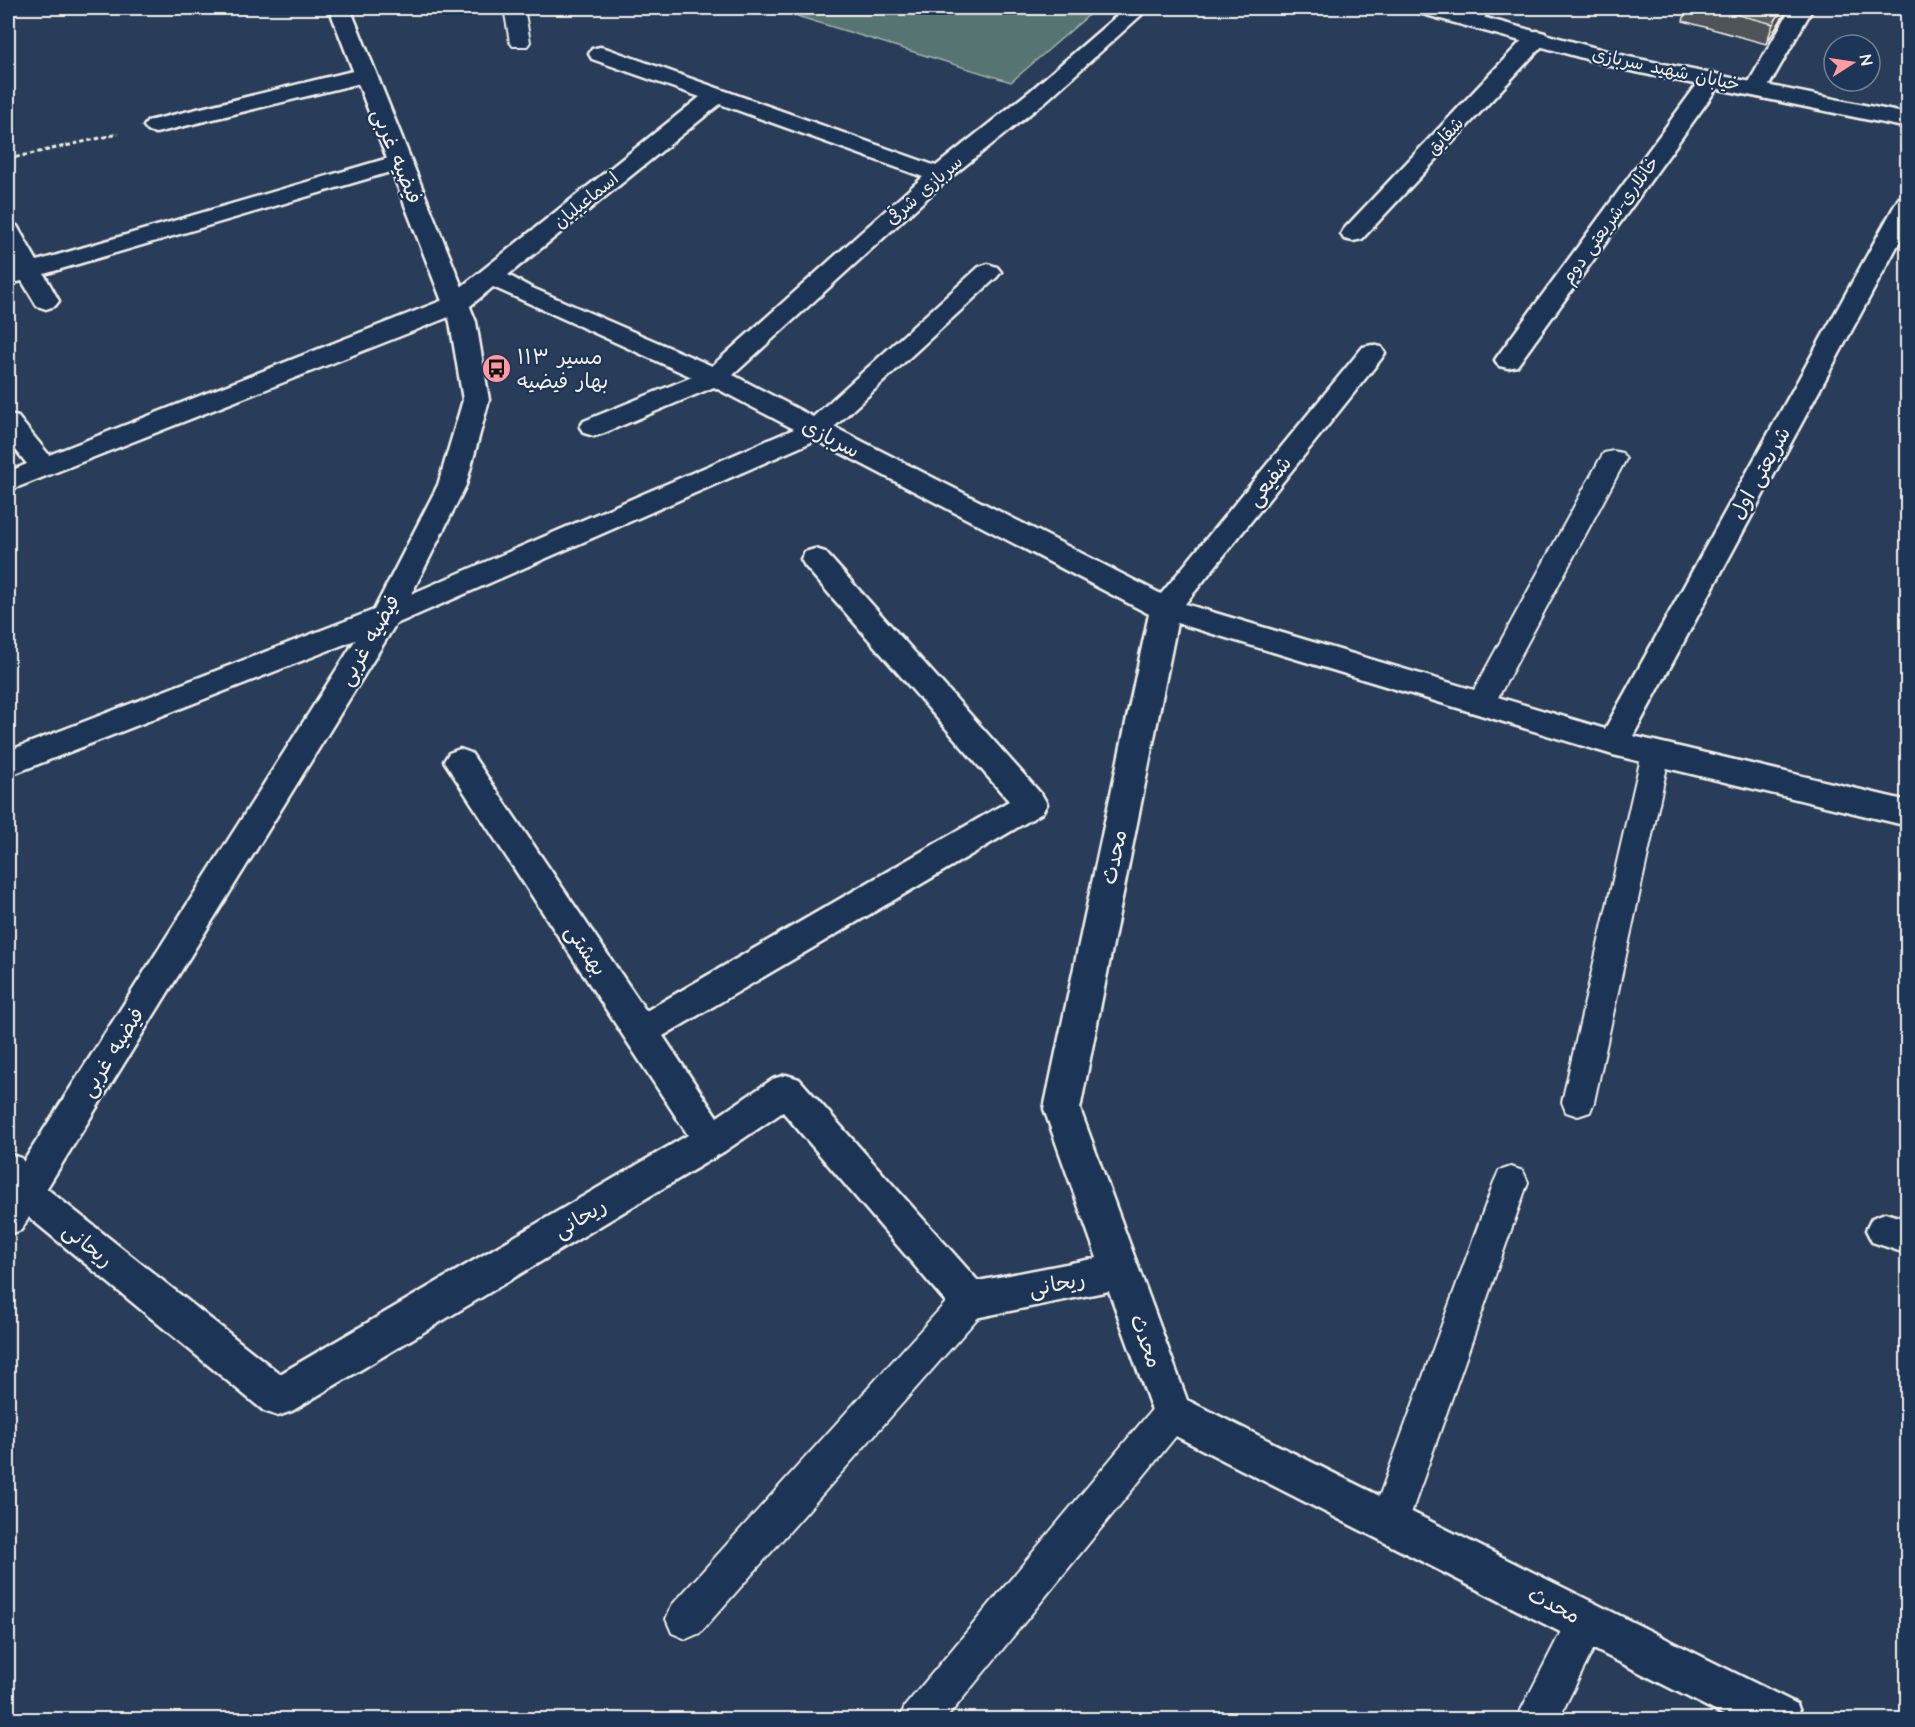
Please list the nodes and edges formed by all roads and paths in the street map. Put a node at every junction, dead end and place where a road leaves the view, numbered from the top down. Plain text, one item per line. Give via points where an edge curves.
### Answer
1 (339, 8) edge
2 (514, 8) edge
3 (1138, 8) edge
4 (1427, 8) edge
5 (1802, 8) edge
6 (1475, 14) edge
7 (1537, 38) junction
8 (520, 42) dead end
9 (600, 54) dead end
10 (365, 75) junction
11 (1712, 80) junction
12 (1756, 89) junction
13 (717, 96) junction
14 (1908, 121) edge
15 (156, 126) joint
16 (8, 159) edge
17 (399, 162) junction
18 (939, 175) junction
19 (1908, 203) edge
20 (8, 231) edge
21 (1353, 234) dead end
22 (988, 272) dead end
23 (18, 273) edge
24 (492, 276) junction
25 (46, 301) dead end
26 (455, 304) junction
27 (1372, 353) dead end
28 (1508, 360) dead end
29 (715, 377) junction
30 (8, 423) edge
31 (594, 428) dead end
32 (815, 430) junction
33 (1613, 459) dead end
34 (44, 467) junction
35 (8, 482) edge
36 (815, 559) dead end
37 (1165, 609) junction
38 (385, 617) junction
39 (1481, 703) junction
40 (1613, 743) junction
41 (1656, 753) junction
42 (460, 761) dead end
43 (8, 764) edge
44 (1908, 814) edge
45 (640, 1032) junction
46 (1578, 1102) dead end
47 (712, 1140) junction
48 (1511, 1182) dead end
49 (13, 1193) edge
50 (1121, 1271) junction
51 (970, 1301) junction
52 (1173, 1413) junction
53 (1389, 1522) junction
54 (686, 1619) dead end
55 (1587, 1622) junction
56 (919, 1719) edge
57 (1536, 1719) edge
58 (1781, 1719) edge

1 - 10 street, فیضیه غربی
2 - 8 lane
3 - 18 street, سربازی شرقی via 1038,96
4 - 6 street, خیابان شهید سربازی
5 - 12 street
6 - 7 street, خیابان شهید سربازی
7 - 11 street, خیابان شهید سربازی via 1626,63
7 - 21 street, شقایق
9 - 13 street
10 - 15 street
10 - 17 street, فیضیه غربی
11 - 12 street, خیابان شهید سربازی
11 - 28 street, خانلاری-شریعتی دوم
12 - 14 street, خیابان شهید سربازی
13 - 18 street
13 - 24 street, اسماعیلیان
15 - 16 path
17 - 23 street
17 - 26 street, فیضیه غربی
18 - 29 street, سربازی شرقی
19 - 40 street, شریعتی اول
20 - 23 street
22 - 32 street
23 - 25 street
24 - 26 street, اسماعیلیان
24 - 29 street, سربازی
26 - 34 street, اسماعیلیان
26 - 38 street, فیضیه غربی via 463,322 476,400 452,485
27 - 37 street, شفیعی
29 - 31 street, سربازی شرقی
29 - 32 street, سربازی
30 - 34 street
32 - 37 street, سربازی
32 - 38 street
33 - 39 lane
34 - 35 street, اسماعیلیان
36 - 45 street via 1031,804
37 - 39 street, سربازی
37 - 50 street, محدث via 1062,1110
38 - 43 street
38 - 49 street, فیضیه غربی via 254,828
39 - 40 street, سربازی
40 - 41 street, سربازی
41 - 44 street, سربازی
41 - 46 lane
42 - 45 street, بهشتی
45 - 47 street, بهشتی
47 - 49 street, ریحانی via 278,1397
47 - 51 street, ریحانی via 786,1090
48 - 53 lane
50 - 51 street, ریحانی
50 - 52 street, محدث
51 - 54 lane
52 - 53 street, محدث
52 - 56 lane
53 - 55 street, محدث
55 - 57 lane
55 - 58 street, محدث

